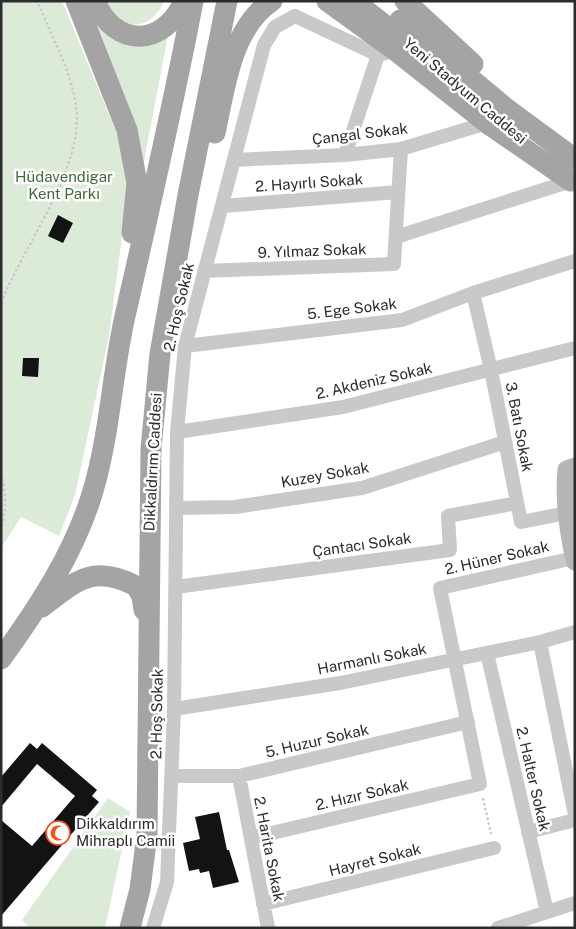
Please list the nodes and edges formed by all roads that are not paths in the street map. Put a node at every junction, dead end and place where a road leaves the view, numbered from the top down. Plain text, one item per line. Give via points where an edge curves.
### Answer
1 (76, 1) edge
2 (95, 1) edge
3 (184, 1) edge
4 (193, 1) edge
5 (227, 1) edge
6 (272, 1) edge
7 (327, 1) edge
8 (354, 1) edge
9 (376, 1) edge
10 (405, 1) edge
11 (387, 53) junction
12 (487, 123) junction
13 (401, 149) junction
14 (345, 155) junction
15 (573, 158) edge
16 (234, 160) junction
17 (573, 182) edge
18 (398, 192) junction
19 (223, 206) junction
20 (396, 237) junction
21 (575, 261) edge
22 (204, 271) junction
23 (172, 290) junction
24 (473, 293) junction
25 (123, 325) junction
26 (185, 346) junction
27 (575, 348) edge
28 (491, 370) junction
29 (177, 432) junction
30 (505, 442) junction
31 (575, 467) edge
32 (517, 504) junction
33 (176, 508) junction
34 (566, 513) junction
35 (574, 560) edge
36 (176, 587) junction
37 (36, 611) junction
38 (575, 632) edge
39 (150, 640) junction
40 (540, 642) junction
41 (488, 652) junction
42 (454, 658) junction
43 (1, 659) edge
44 (174, 710) junction
45 (468, 722) junction
46 (172, 776) junction
47 (239, 776) junction
48 (575, 815) edge
49 (575, 820) edge
50 (528, 832) junction
51 (251, 838) junction
52 (494, 848) road end
53 (575, 903) edge
54 (263, 904) junction
55 (547, 912) junction
56 (130, 928) edge
57 (153, 928) edge
58 (268, 928) edge
59 (498, 928) edge

1 - 25 main road via 127,130 136,183
2 - 3 main road via 115,30 134,37 163,28 177,18
4 - 25 main road
5 - 23 main road, Dikkaldırım Caddesi
6 - 23 main road via 259,10 246,26 237,48 191,230
7 - 11 main road
8 - 17 main road, Yeni Stadyum Caddesi
9 - 15 main road, Yeni Stadyum Caddesi via 507,109
10 - 15 main road
11 - 12 main road
11 - 14 street
11 - 16 street, 2. Hoş Sokak via 295,16 275,27 264,45
12 - 13 street, Çangal Sokak
12 - 17 main road
13 - 14 street, Çangal Sokak
13 - 18 street, 9. Yılmaz Sokak
14 - 16 street, Çangal Sokak
16 - 19 street, 2. Hoş Sokak
17 - 20 street
18 - 19 street, 2. Hayırlı Sokak
18 - 20 street, 9. Yılmaz Sokak
19 - 22 street, 2. Hoş Sokak
20 - 22 street, 9. Yılmaz Sokak via 394,264
21 - 24 street, 5. Ege Sokak
22 - 26 street, 2. Hoş Sokak
23 - 39 main road, Dikkaldırım Caddesi via 160,354 151,449
24 - 26 street, 5. Ege Sokak via 402,320
24 - 28 street, 3. Batı Sokak
25 - 37 main road via 109,420 93,491 75,538
26 - 29 street, 2. Hoş Sokak
27 - 28 street, 2. Akdeniz Sokak
28 - 29 street, 2. Akdeniz Sokak via 343,407
28 - 30 street, 3. Batı Sokak
29 - 33 street, 2. Hoş Sokak
30 - 32 street, 3. Batı Sokak
30 - 33 street, Kuzey Sokak via 362,488 235,506
31 - 34 street via 567,470
32 - 34 street, 3. Batı Sokak via 521,522
32 - 36 street, Çantacı Sokak via 448,516 450,550
33 - 36 street, 2. Hoş Sokak
34 - 35 street
35 - 42 street, 2. Hüner Sokak via 440,588
36 - 44 street, 2. Hoş Sokak
37 - 39 main road via 89,576 107,574 136,586 142,596
37 - 43 main road
38 - 40 street, Harmanlı Sokak
39 - 56 main road, Dikkaldırım Caddesi via 147,835 140,889
40 - 41 street, Harmanlı Sokak
40 - 48 street
41 - 42 street, Harmanlı Sokak
41 - 50 street, 2. Halter Sokak
42 - 44 street, Harmanlı Sokak via 340,682
42 - 45 street
44 - 46 street, 2. Hoş Sokak
45 - 47 street, 5. Huzur Sokak
45 - 51 street, 2. Hızır Sokak via 480,784
46 - 47 street, 5. Huzur Sokak
46 - 57 street, 2. Hoş Sokak via 167,882
47 - 51 street, 2. Harita Sokak
49 - 50 street
50 - 55 street, 2. Halter Sokak
51 - 54 street, 2. Harita Sokak
52 - 54 street, Hayret Sokak
53 - 55 street
54 - 58 street, 2. Harita Sokak
55 - 59 street

